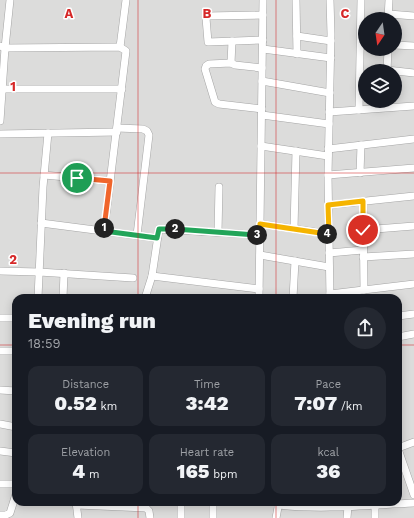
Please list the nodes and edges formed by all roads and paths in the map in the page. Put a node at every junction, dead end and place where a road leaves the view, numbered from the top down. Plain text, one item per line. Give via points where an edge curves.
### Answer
1 (10, 0) edge
2 (126, 0) edge
3 (263, 0) edge
4 (296, 0) edge
5 (330, 0) edge
6 (361, 0) edge
7 (389, 0) edge
8 (388, 12) edge
9 (263, 15) junction
10 (402, 16) edge
11 (414, 16) edge
12 (8, 20) junction
13 (0, 24) edge
14 (297, 36) junction
15 (263, 40) junction
16 (232, 41) junction
17 (331, 41) junction
18 (402, 45) edge
19 (414, 46) edge
20 (2, 47) edge
21 (120, 47) junction
22 (262, 49) junction
23 (297, 54) junction
24 (330, 58) junction
25 (231, 63) junction
26 (262, 68) junction
27 (402, 72) edge
28 (414, 73) edge
29 (262, 81) junction
30 (2, 89) junction
31 (122, 90) junction
32 (330, 93) junction
33 (402, 105) edge
34 (414, 106) edge
35 (368, 108) edge
36 (359, 110) junction
37 (262, 112) junction
38 (329, 112) junction
39 (0, 121) edge
40 (329, 124) junction
41 (117, 130) junction
42 (48, 133) junction
43 (0, 134) edge
44 (414, 139) edge
45 (261, 146) junction
46 (362, 146) junction
47 (296, 151) junction
48 (328, 153) junction
49 (414, 168) edge
50 (360, 173) junction
51 (44, 175) junction
52 (328, 176) junction
53 (110, 181) junction
54 (219, 187) dead end
55 (414, 196) edge
56 (363, 201) junction
57 (328, 205) junction
58 (41, 223) junction
59 (260, 224) junction
60 (414, 226) edge
61 (294, 229) junction
62 (363, 230) junction
63 (104, 231) junction
64 (218, 232) junction
65 (329, 234) junction
66 (260, 235) junction
67 (139, 236) junction
68 (155, 238) junction
69 (329, 253) junction
70 (363, 254) junction
71 (414, 254) edge
72 (260, 255) junction
73 (295, 261) junction
74 (329, 267) junction
75 (0, 271) edge
76 (40, 272) junction
77 (64, 273) junction
78 (152, 276) junction
79 (132, 278) dead end
80 (414, 284) edge
81 (259, 289) junction
82 (364, 290) junction
83 (38, 294) edge
84 (63, 294) edge
85 (146, 294) edge
86 (259, 294) edge
87 (293, 294) edge
88 (330, 294) edge
89 (341, 294) edge
90 (414, 314) edge
91 (402, 316) edge
92 (0, 318) edge
93 (12, 318) edge
94 (414, 334) edge
95 (402, 336) edge
96 (12, 350) edge
97 (0, 351) edge
98 (0, 390) edge
99 (12, 391) edge
100 (0, 424) edge
101 (12, 426) edge
102 (414, 442) edge
103 (402, 446) edge
104 (0, 451) edge
105 (12, 452) edge
106 (402, 457) edge
107 (412, 479) edge
108 (0, 484) edge
109 (12, 484) edge
110 (414, 495) edge
111 (414, 503) edge
112 (402, 504) edge
113 (12, 506) edge
114 (76, 506) edge
115 (111, 506) edge
116 (181, 506) edge
117 (213, 506) edge
118 (279, 506) edge
119 (292, 506) edge
120 (310, 506) edge
121 (348, 506) edge
122 (375, 506) edge
123 (0, 515) edge
124 (78, 518) edge
125 (150, 518) edge
126 (181, 518) edge
127 (213, 518) edge
128 (276, 518) edge
129 (347, 518) edge
130 (376, 518) edge

1 - 12 street
2 - 21 street
3 - 9 street
4 - 14 street
5 - 17 street
6 - 36 street
7 - 8 street
9 - 15 street
9 - 16 street via 207,17 208,42
10 - 11 street
12 - 13 street
12 - 20 street
14 - 17 street
14 - 23 street
15 - 16 street
15 - 22 street
16 - 25 street
17 - 24 street
18 - 19 street
20 - 21 street
20 - 30 street
21 - 31 street via 126,51
22 - 23 street
22 - 26 street
23 - 24 street
24 - 32 street
25 - 26 street
25 - 37 street via 206,66 215,102
26 - 29 street
27 - 28 street
29 - 32 street
29 - 37 street
30 - 31 street
30 - 39 street
31 - 41 street
32 - 38 street
33 - 34 street
35 - 36 street
36 - 38 street
37 - 40 street
37 - 45 street
38 - 40 street
40 - 48 street
41 - 42 street
41 - 53 street
41 - 67 street via 143,129 149,135
42 - 43 street
42 - 51 street
44 - 46 street
45 - 47 street
45 - 59 street
46 - 48 street
46 - 50 street
47 - 48 street
47 - 61 street
48 - 52 street
49 - 50 street
50 - 52 street
51 - 53 street
51 - 58 street
52 - 57 street
53 - 63 street
54 - 64 street
55 - 56 street
56 - 57 street
56 - 62 street
57 - 65 street
58 - 63 street
58 - 76 street
59 - 61 street
59 - 66 street
60 - 62 street
61 - 65 street
62 - 70 street
63 - 67 street
64 - 66 street
64 - 68 street via 159,229
65 - 69 street
66 - 72 street
67 - 68 street
68 - 78 street
69 - 70 street
69 - 74 street
70 - 71 street
70 - 82 street
72 - 73 street
72 - 81 street
73 - 74 street
73 - 87 street
74 - 88 street
75 - 76 street
76 - 77 street
76 - 83 street
77 - 79 street
77 - 84 street
78 - 81 street
78 - 85 street
80 - 82 street
81 - 86 street
82 - 89 street
90 - 91 street
92 - 93 street
94 - 95 street
96 - 97 street
98 - 99 street
100 - 101 street
102 - 103 street
104 - 105 street
106 - 107 street
107 - 110 street
108 - 109 street
111 - 112 street
113 - 123 street via 6,516
114 - 124 street
115 - 125 street via 146,508
116 - 126 street
117 - 127 street
118 - 128 street
119 - 120 street
121 - 129 street
122 - 130 street

